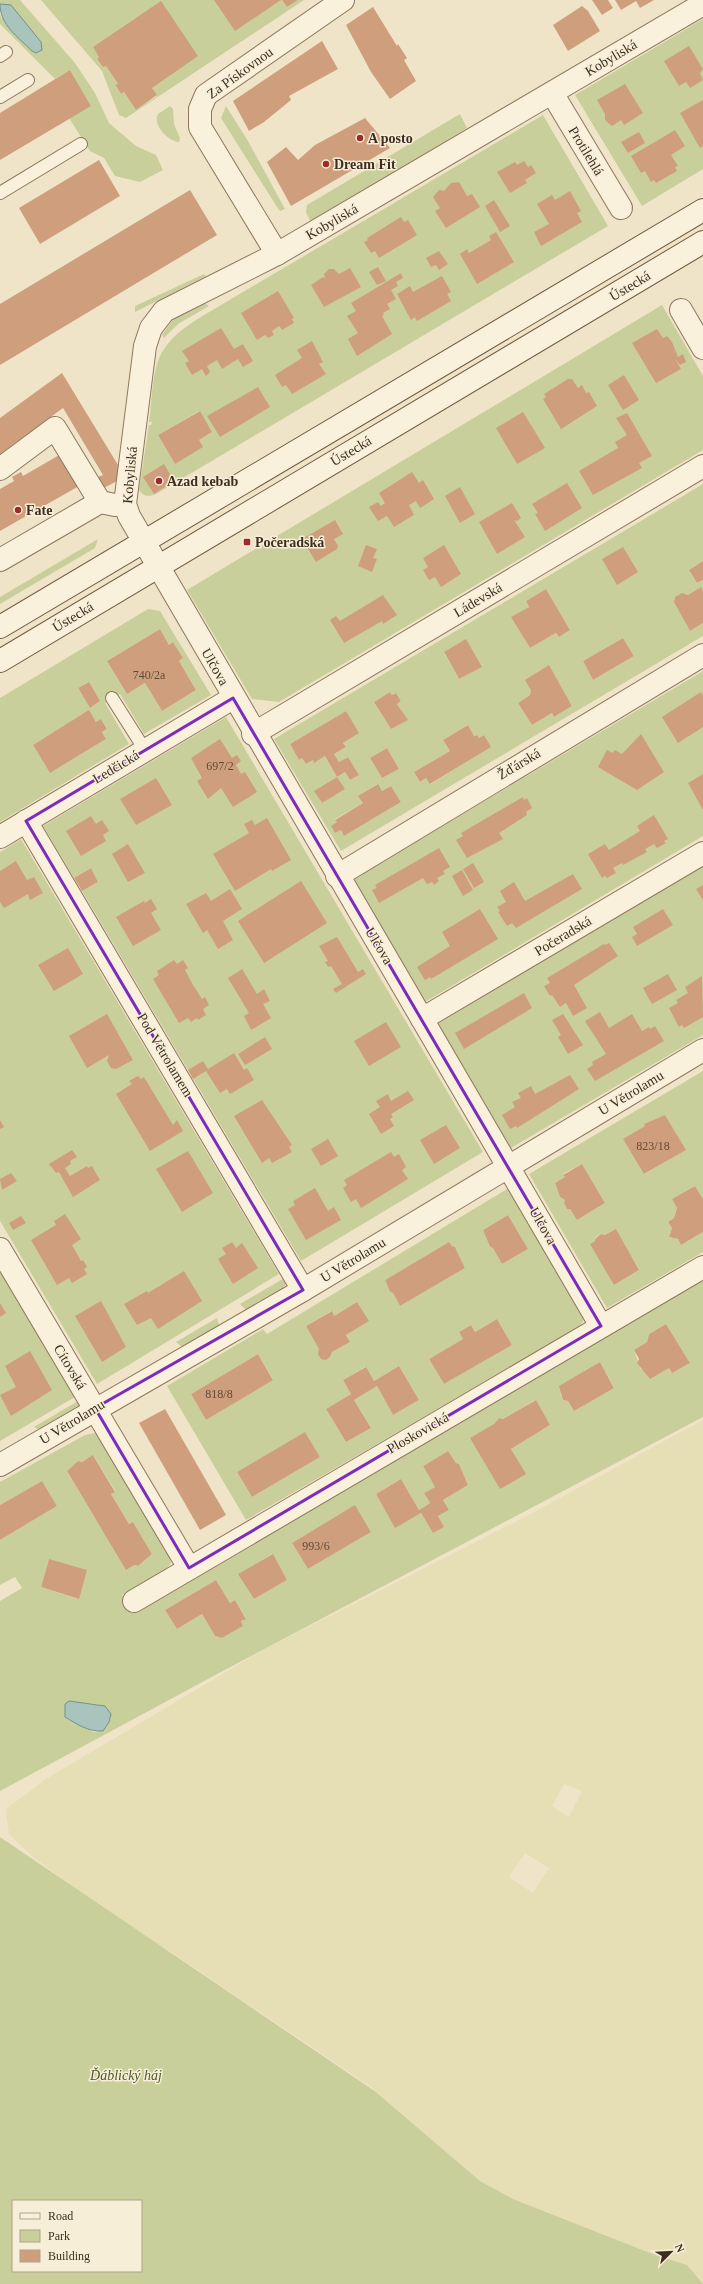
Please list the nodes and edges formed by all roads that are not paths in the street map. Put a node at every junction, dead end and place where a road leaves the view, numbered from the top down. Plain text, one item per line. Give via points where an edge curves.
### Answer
1 (343, 0) edge
2 (703, 4) edge
3 (28, 80) dead end
4 (552, 93) junction
5 (0, 97) edge
6 (81, 144) dead end
7 (0, 193) edge
8 (621, 208) dead end
9 (703, 210) edge
10 (703, 242) edge
11 (277, 254) junction
12 (681, 310) dead end
13 (703, 348) edge
14 (703, 466) edge
15 (0, 469) edge
16 (100, 502) junction
17 (124, 504) junction
18 (143, 541) junction
19 (0, 560) edge
20 (158, 566) junction
21 (0, 627) edge
22 (703, 655) edge
23 (0, 660) edge
24 (112, 698) dead end
25 (233, 698) junction
26 (253, 734) junction
27 (145, 750) junction
28 (26, 821) junction
29 (0, 837) edge
30 (703, 852) edge
31 (337, 876) junction
32 (422, 1019) junction
33 (703, 1050) edge
34 (509, 1166) junction
35 (0, 1249) edge
36 (703, 1266) edge
37 (304, 1290) junction
38 (601, 1326) junction
39 (95, 1408) junction
40 (0, 1465) edge
41 (189, 1568) junction
42 (134, 1601) dead end

1 - 11 street, Za Pískovnou via 206,95 200,109 200,127
2 - 4 street, Kobyliská
3 - 5 lane
4 - 8 street, Protilehlá
4 - 11 street, Kobyliská
6 - 7 lane
9 - 18 street, Ústecká
10 - 20 street, Ústecká
11 - 17 street, Kobyliská via 164,311 151,328 145,346
12 - 13 street
14 - 26 street, Ládevská
15 - 16 street via 56,428
16 - 17 street
16 - 19 street
17 - 18 street, Kobyliská
18 - 20 street, Kobyliská
18 - 21 street, Ústecká
20 - 23 street, Ústecká
20 - 25 street, Ulčova
22 - 31 street, Žďárská
24 - 27 lane
25 - 26 street, Ulčova
25 - 27 street, Ledčická
26 - 31 street, Ulčova
27 - 28 street, Ledčická
28 - 29 street, Ledčická
28 - 37 street, Pod Větrolamem
30 - 32 street, Počeradská
31 - 32 street, Ulčova
32 - 34 street, Ulčova
33 - 34 street, U Větrolamu
34 - 37 street, U Větrolamu
34 - 38 street, Ulčova
35 - 39 street, Cítovská
36 - 38 street, Ploskovická
37 - 39 street, U Větrolamu
38 - 41 street, Ploskovická
39 - 40 street, U Větrolamu
39 - 41 street, Cítovská
41 - 42 street, Ploskovická

